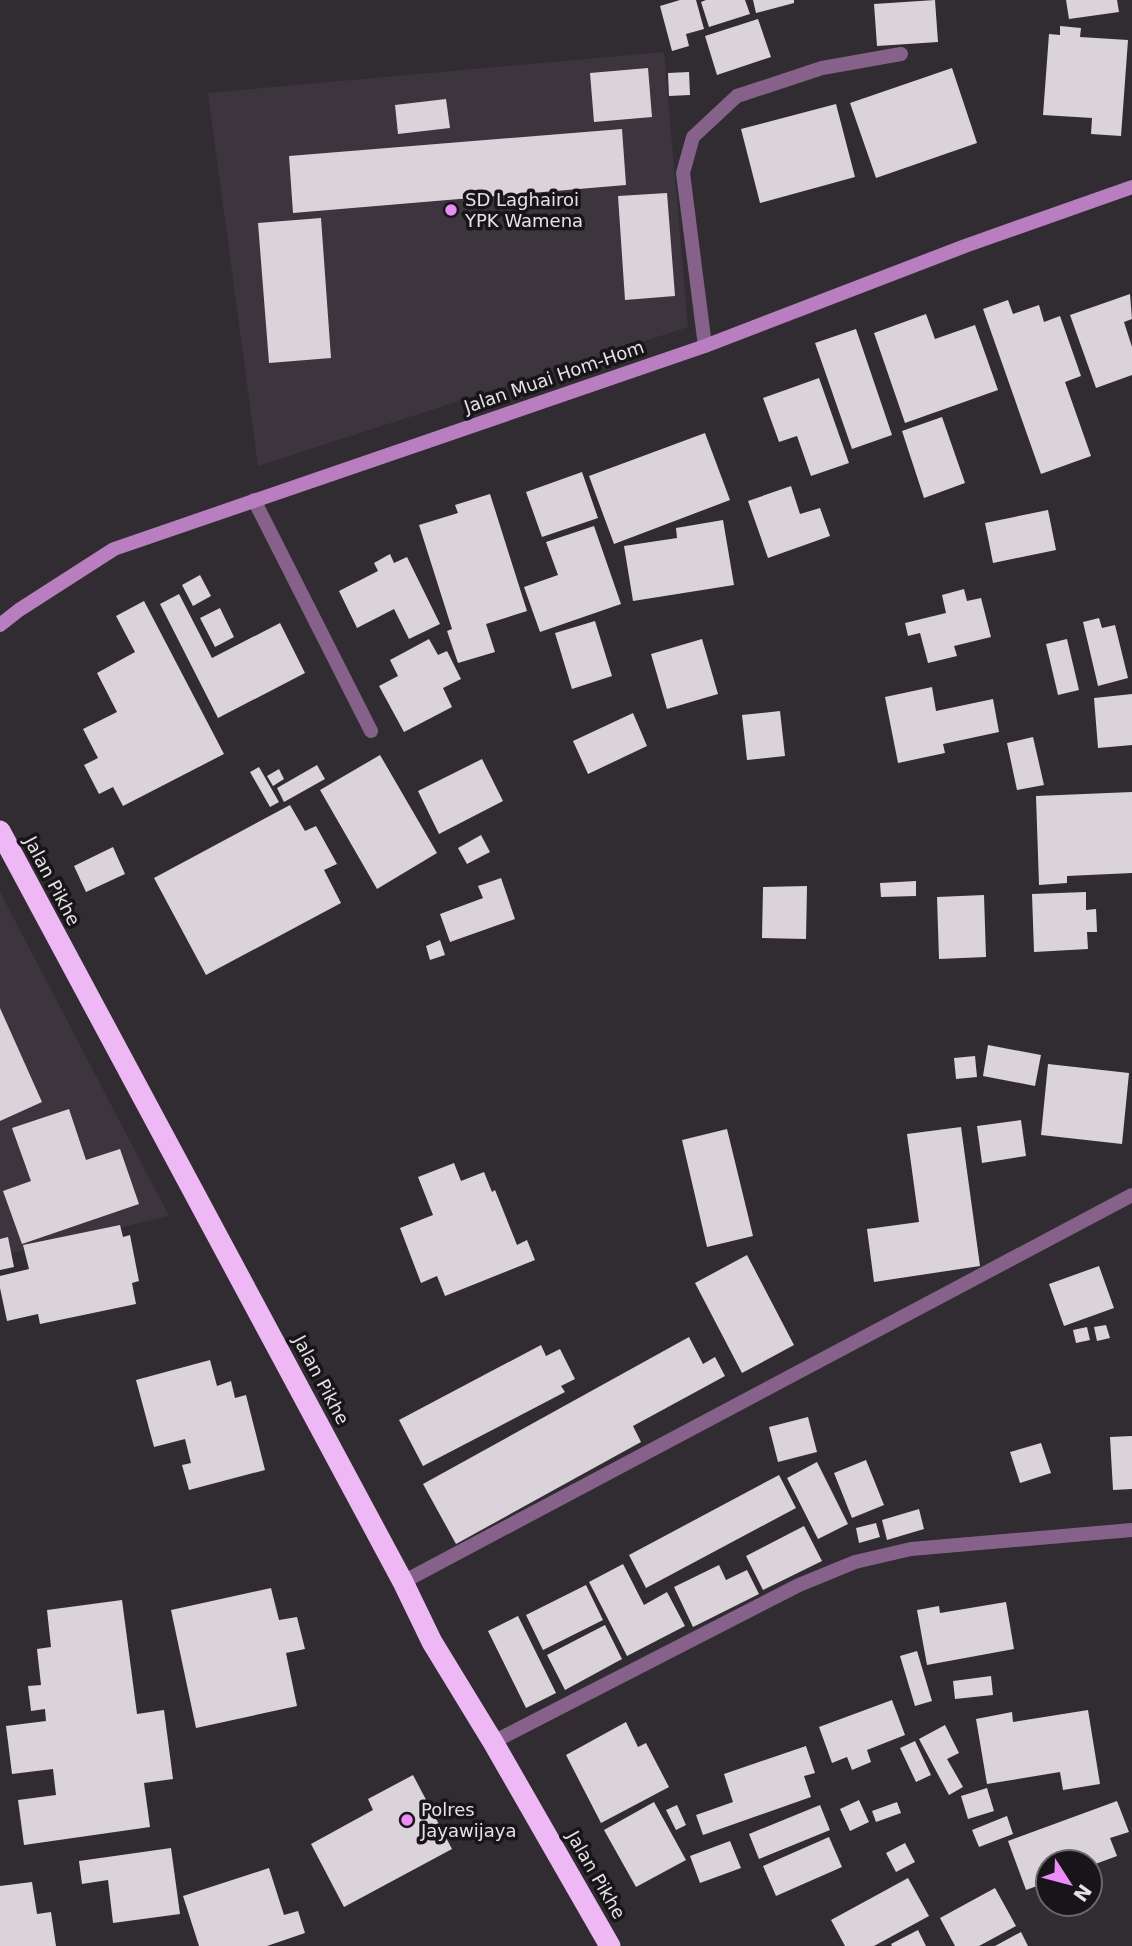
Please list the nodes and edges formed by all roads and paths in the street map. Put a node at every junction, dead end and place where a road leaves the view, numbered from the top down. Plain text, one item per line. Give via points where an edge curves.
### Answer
1 (901, 54) dead end
2 (1132, 187) edge
3 (705, 346) junction
4 (254, 500) junction
5 (0, 625) edge
6 (371, 731) dead end
7 (0, 831) edge
8 (1132, 1195) edge
9 (1132, 1530) edge
10 (403, 1582) junction
11 (493, 1742) junction
12 (610, 1946) edge

1 - 3 street via 822,68 737,96 693,137 683,173
2 - 3 street, Jalan Muai Hom-Hom
3 - 4 street, Jalan Muai Hom-Hom
4 - 5 street, Jalan Muai Hom-Hom via 114,549
4 - 6 street
7 - 10 highway, Jalan Pikhe
8 - 10 street
9 - 11 street via 911,1549 855,1562
10 - 11 highway, Jalan Pikhe via 432,1642
11 - 12 highway, Jalan Pikhe

